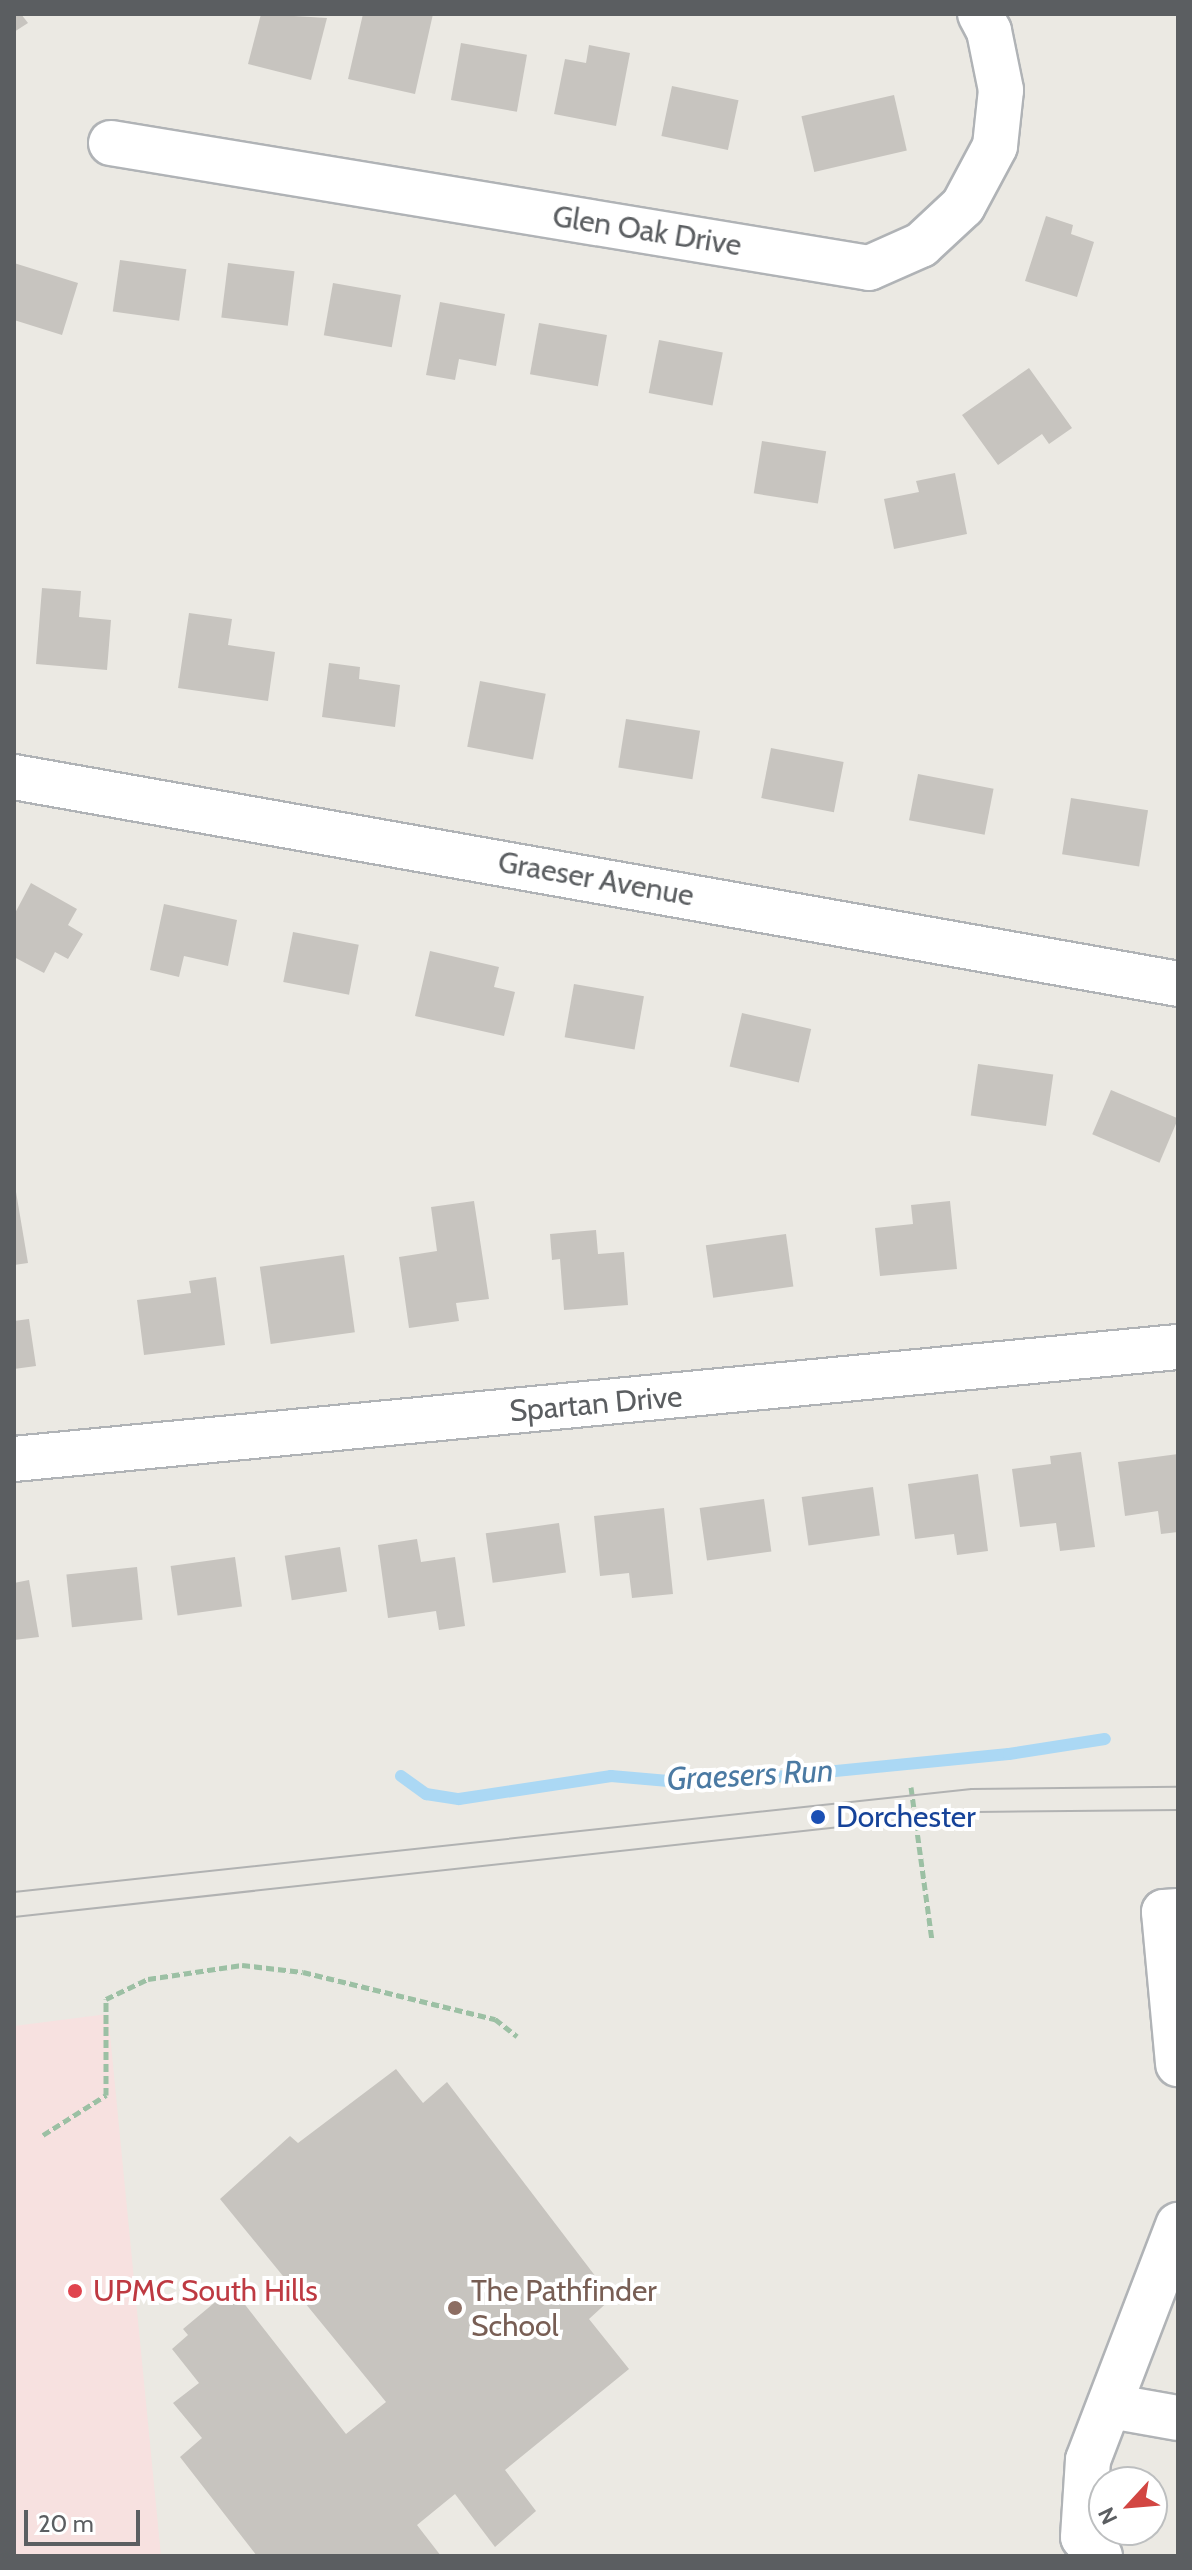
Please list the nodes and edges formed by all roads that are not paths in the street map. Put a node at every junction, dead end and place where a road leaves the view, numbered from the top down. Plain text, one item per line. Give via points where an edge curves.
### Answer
1 (980, 14) edge
2 (111, 143) dead end
3 (14, 777) edge
4 (1178, 984) edge
5 (1178, 1347) edge
6 (14, 1459) edge
7 (1171, 1911) edge
8 (1178, 2064) edge
9 (1178, 2225) edge
10 (1110, 2406) junction
11 (1178, 2418) edge
12 (1100, 2556) edge

1 - 2 street, Glen Oak Drive via 989,31 1001,90 995,146 963,206 921,245 869,268
3 - 4 street, Graeser Avenue
5 - 6 street, Spartan Drive
7 - 8 street
9 - 10 street
10 - 11 street
10 - 12 street via 1088,2460 1083,2537

